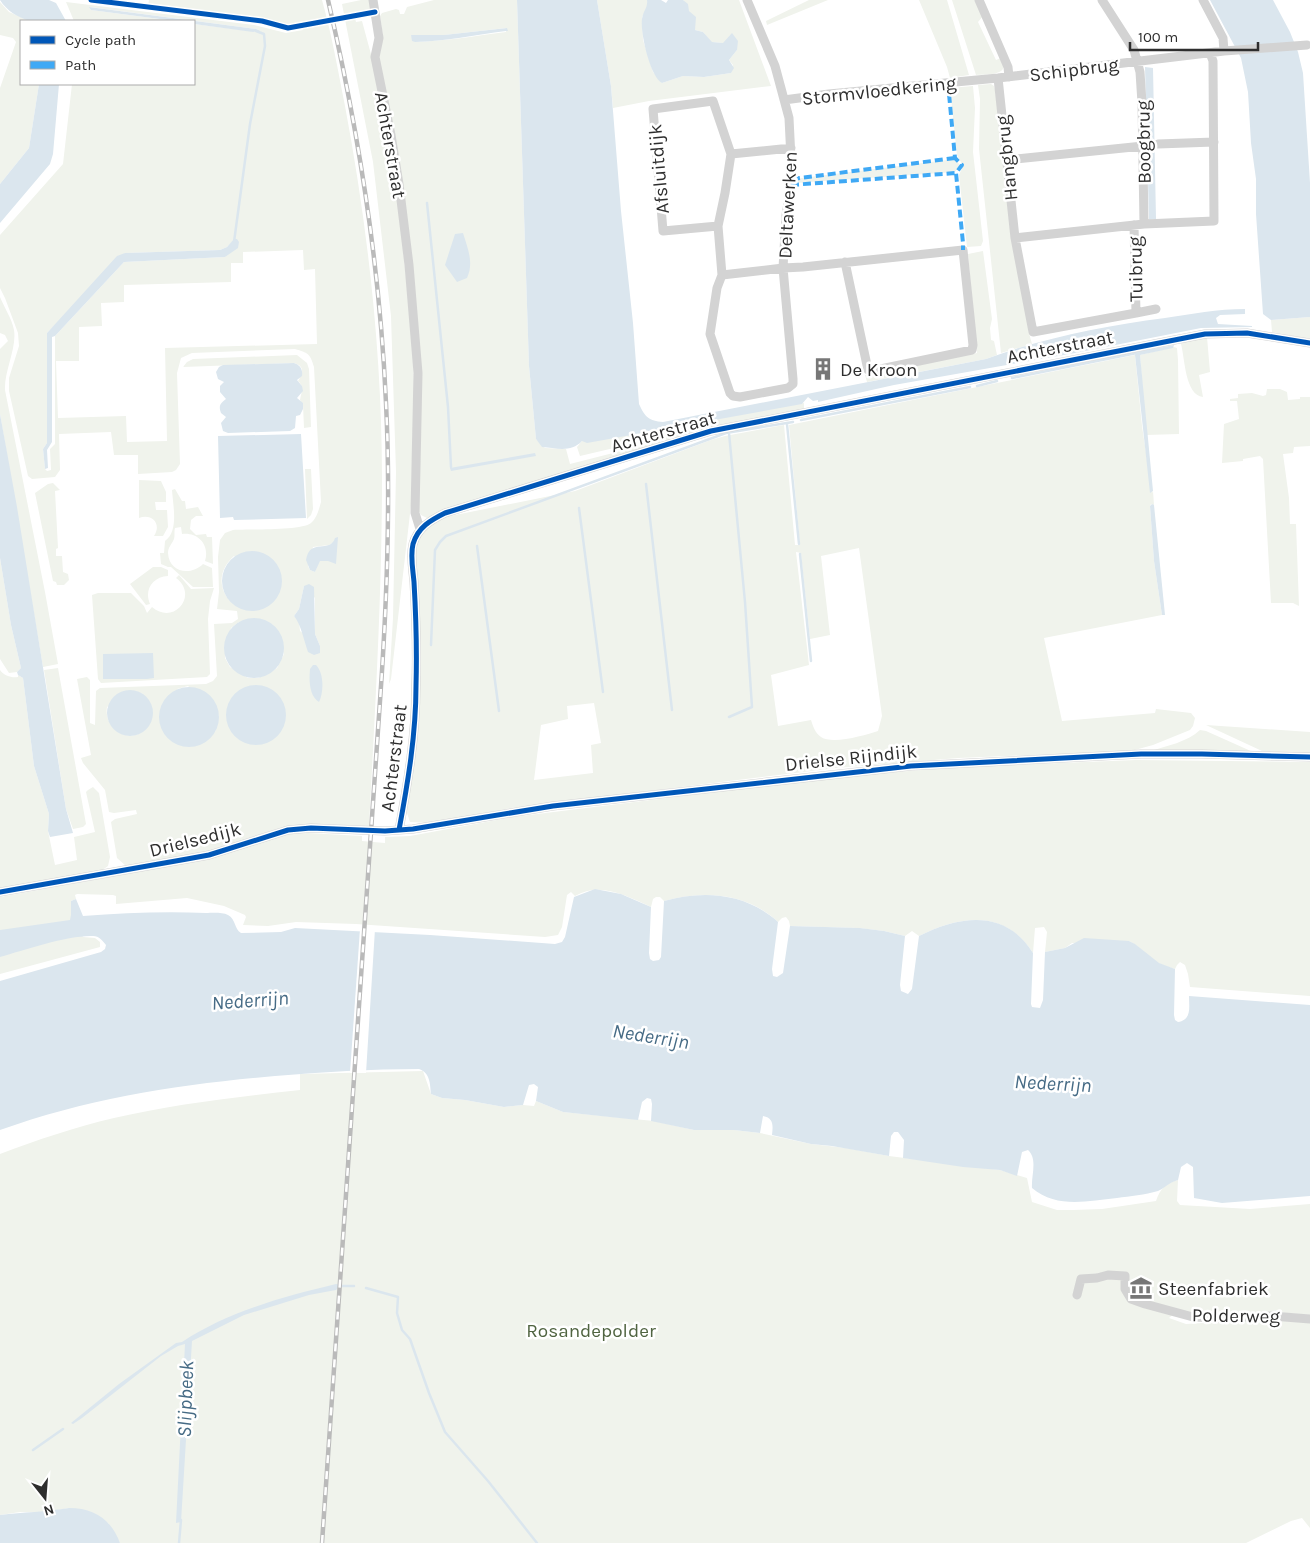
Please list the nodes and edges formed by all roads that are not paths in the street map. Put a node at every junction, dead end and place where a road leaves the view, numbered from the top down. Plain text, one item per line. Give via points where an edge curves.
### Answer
1 (373, 0) edge
2 (747, 0) edge
3 (1102, 0) edge
4 (1203, 0) edge
5 (982, 1) edge
6 (1304, 45) dead end
7 (1229, 51) junction
8 (1210, 53) junction
9 (1138, 60) junction
10 (1009, 77) junction
11 (998, 78) junction
12 (974, 80) joint
13 (784, 100) junction
14 (1214, 142) junction
15 (1158, 144) dead end
16 (1143, 146) junction
17 (791, 148) junction
18 (731, 154) junction
19 (1007, 160) junction
20 (1144, 224) junction
21 (1134, 225) junction
22 (718, 226) junction
23 (1015, 238) junction
24 (845, 262) junction
25 (783, 268) junction
26 (722, 275) junction
27 (1156, 309) dead end
28 (1136, 313) junction
29 (1032, 332) joint
30 (1310, 343) edge
31 (420, 529) junction
32 (1310, 757) edge
33 (398, 830) junction
34 (0, 892) edge
35 (1077, 1295) dead end
36 (1310, 1318) edge

1 - 31 street, Achterstraat via 379,38 375,57 399,184 414,324 418,372 414,513
2 - 13 street, Deltawerken via 775,66
3 - 9 street
4 - 7 street
5 - 10 street
6 - 7 street, Schipbrug
7 - 8 street, Schipbrug
8 - 9 street, Schipbrug
8 - 14 street
9 - 10 street, Schipbrug
9 - 16 street, Boogbrug
10 - 11 street, Schipbrug
11 - 12 street, Schipbrug
11 - 19 street, Hangbrug
12 - 13 street, Stormvloedkering
13 - 17 street, Deltawerken
14 - 15 street
14 - 20 street via 1214,221
16 - 19 street
16 - 20 street, Boogbrug
17 - 18 street
17 - 25 street, Deltawerken via 792,179
18 - 22 street, Afsluitdijk
18 - 22 street, Afsluitdijk via 713,100 653,108 663,231
19 - 23 street, Hangbrug
20 - 21 street
21 - 23 street
21 - 28 street, Tuibrug
22 - 26 street, Afsluitdijk
23 - 29 street, Hangbrug
24 - 24 street, Deltawerken via 963,250 972,350 871,371 867,368
24 - 25 street, Deltawerken
25 - 26 street
25 - 26 street via 793,384 788,388 740,397 730,393 710,334
27 - 28 street, Tuibrug
28 - 29 street, Tuibrug
30 - 31 street, Achterstraat via 1247,333 1205,334 711,431 445,513
31 - 33 street, Achterstraat via 413,544 412,558 416,687 413,734 409,777
32 - 33 street, Drielse Rijndijk via 1141,754 938,764 553,806
33 - 34 street, Drielsedijk via 288,830 187,860
35 - 36 street, Polderweg via 1081,1279 1125,1276 1125,1289 1131,1298 1193,1317

